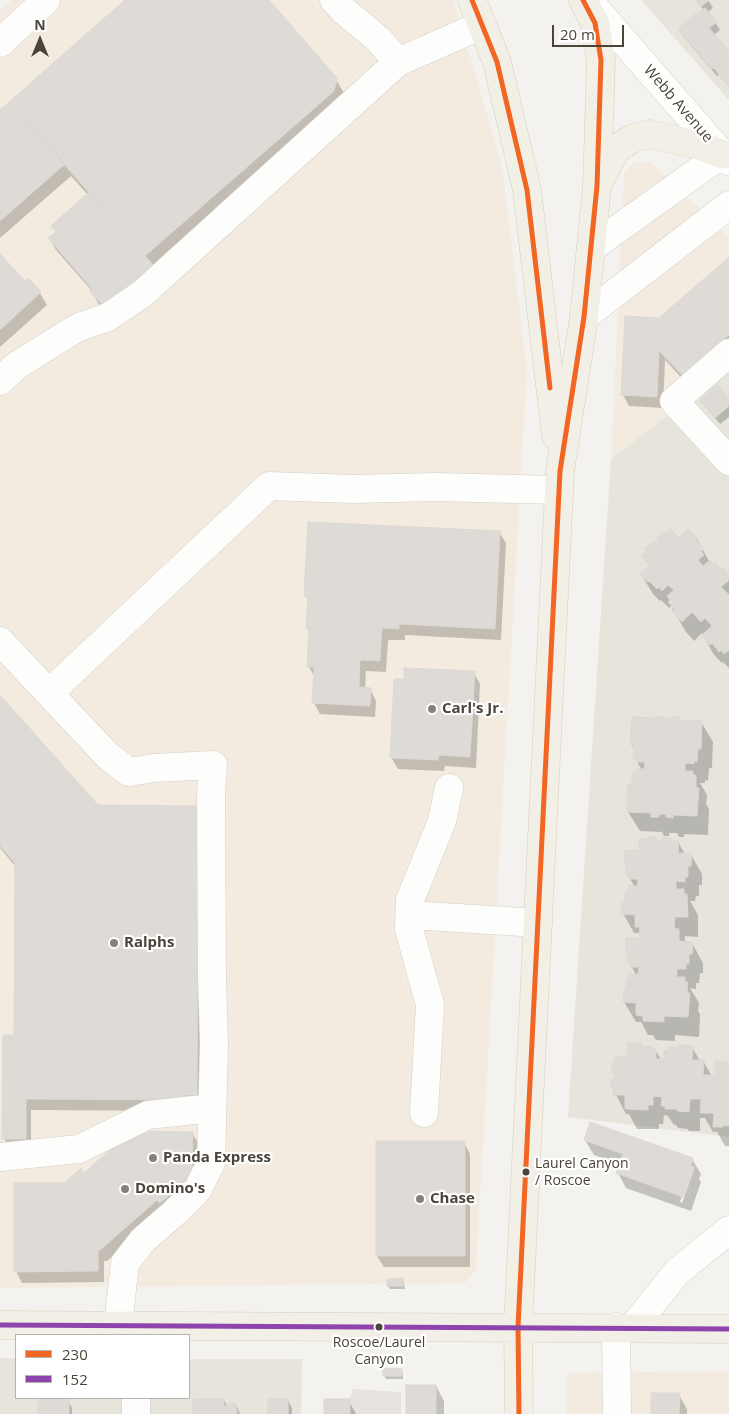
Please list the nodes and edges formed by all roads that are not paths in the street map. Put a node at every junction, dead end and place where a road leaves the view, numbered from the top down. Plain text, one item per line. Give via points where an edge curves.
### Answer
1 (46, 0) edge
2 (334, 0) edge
3 (472, 0) edge
4 (583, 0) edge
5 (588, 0) edge
6 (482, 25) junction
7 (0, 42) edge
8 (398, 62) junction
9 (725, 158) edge
10 (596, 186) junction
11 (729, 205) edge
12 (590, 248) junction
13 (584, 317) junction
14 (729, 353) edge
15 (0, 381) edge
16 (729, 460) edge
17 (560, 481) junction
18 (0, 641) edge
19 (49, 693) junction
20 (449, 788) dead end
21 (410, 915) junction
22 (538, 923) junction
23 (212, 1108) junction
24 (424, 1113) dead end
25 (0, 1157) edge
26 (729, 1230) edge
27 (0, 1325) edge
28 (518, 1327) junction
29 (625, 1327) junction
30 (130, 1328) edge
31 (729, 1329) edge
32 (136, 1399) edge
33 (136, 1414) edge
34 (519, 1414) edge
35 (617, 1414) edge

1 - 7 street
2 - 8 street via 378,39
3 - 6 main road
4 - 10 main road via 595,23 601,60
5 - 9 street, Webb Avenue
6 - 8 street
6 - 17 main road via 496,62 527,190
8 - 15 street via 142,294 108,317 79,327 16,366
9 - 10 main road via 697,145 650,134 633,138 616,149
9 - 12 street
10 - 12 main road
11 - 13 street
12 - 13 main road
13 - 17 main road
14 - 16 street via 674,401
17 - 19 street via 353,489 269,486
17 - 22 main road
18 - 19 street
19 - 23 street via 108,756 129,772 213,765
20 - 21 street via 442,821 410,900
21 - 22 street
21 - 24 street via 409,929 430,1005
22 - 28 main road
23 - 25 street via 148,1115 79,1149
23 - 30 street via 211,1163 198,1189 143,1240 125,1263
26 - 29 street via 677,1272
27 - 30 main road
28 - 29 main road
28 - 30 main road
28 - 34 main road
29 - 31 main road
29 - 35 street
32 - 33 street

